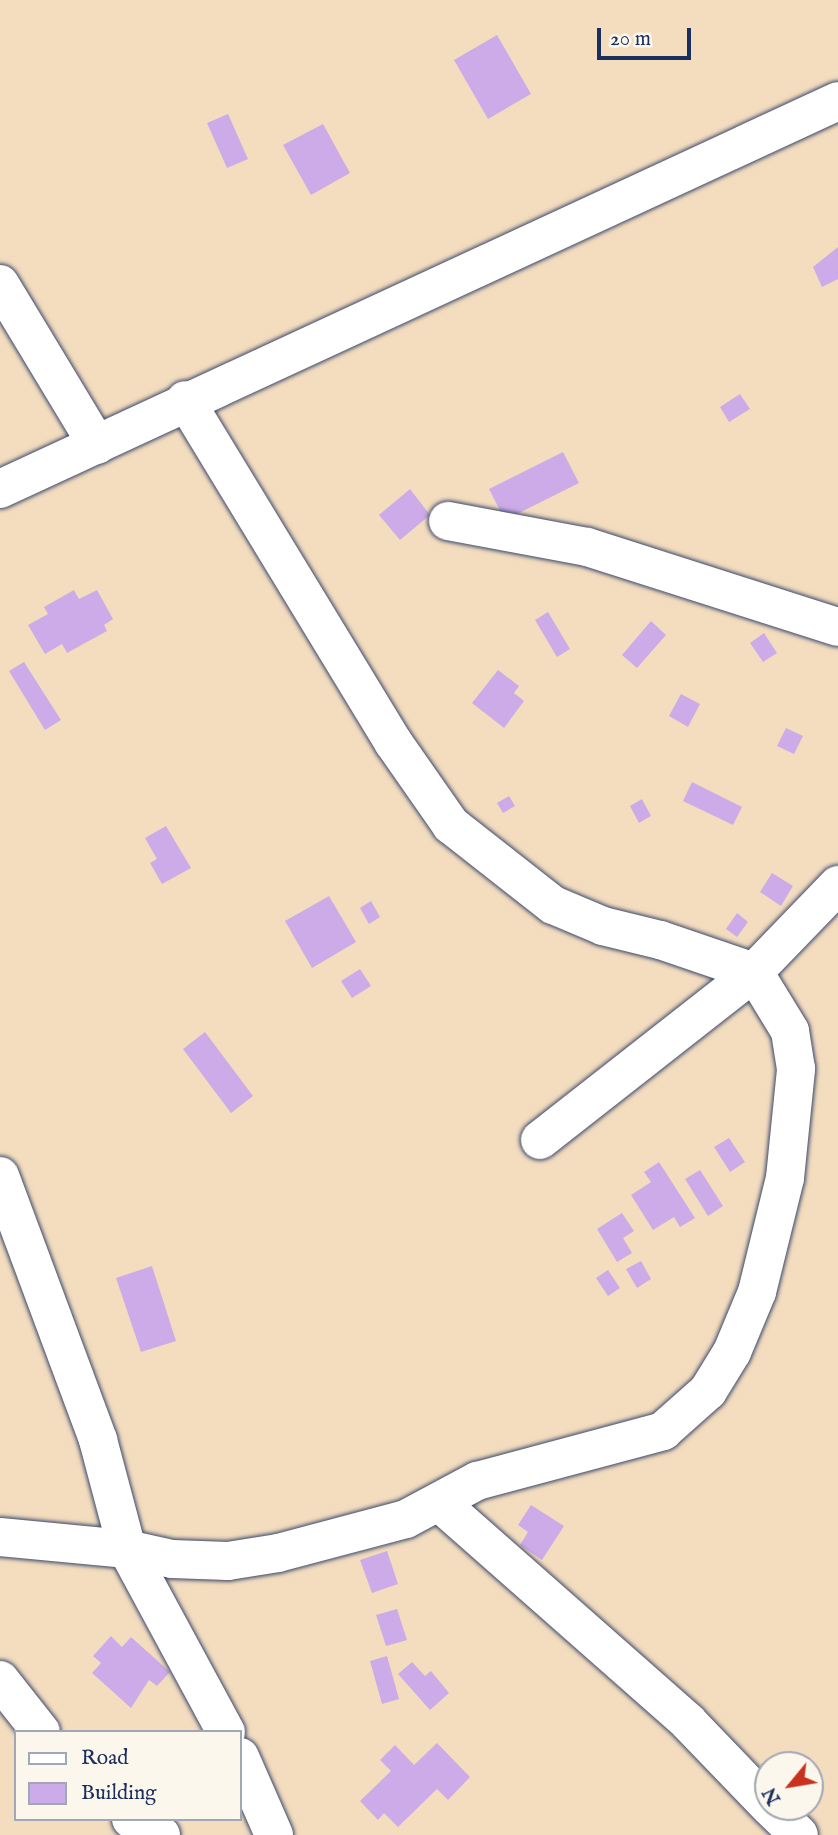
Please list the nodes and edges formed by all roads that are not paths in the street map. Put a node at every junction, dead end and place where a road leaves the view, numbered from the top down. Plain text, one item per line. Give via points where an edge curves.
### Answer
1 (838, 101) edge
2 (0, 284) edge
3 (185, 400) junction
4 (97, 445) junction
5 (0, 489) edge
6 (447, 521) dead end
7 (838, 627) edge
8 (838, 885) edge
9 (754, 972) junction
10 (540, 1140) dead end
11 (0, 1177) edge
12 (440, 1503) junction
13 (0, 1537) edge
14 (127, 1549) junction
15 (0, 1680) edge
16 (39, 1730) edge
17 (225, 1730) edge
18 (242, 1762) edge
19 (754, 1790) edge
20 (135, 1821) edge
21 (785, 1821) edge
22 (161, 1835) edge
23 (274, 1835) edge
24 (799, 1835) edge

1 - 3 street
2 - 4 street
3 - 4 street
3 - 9 street via 393,742 451,825 554,905 603,926
4 - 5 street
6 - 7 street via 587,547
8 - 9 street
9 - 10 street
9 - 12 street via 790,1031 796,1069 795,1115 757,1292 732,1352 708,1391 663,1431 477,1481
11 - 14 street via 98,1440
12 - 14 street via 405,1519 278,1553 228,1561 172,1559
12 - 19 street via 688,1722
13 - 14 street
14 - 17 street
15 - 16 street
18 - 23 street
20 - 22 street
21 - 24 street

